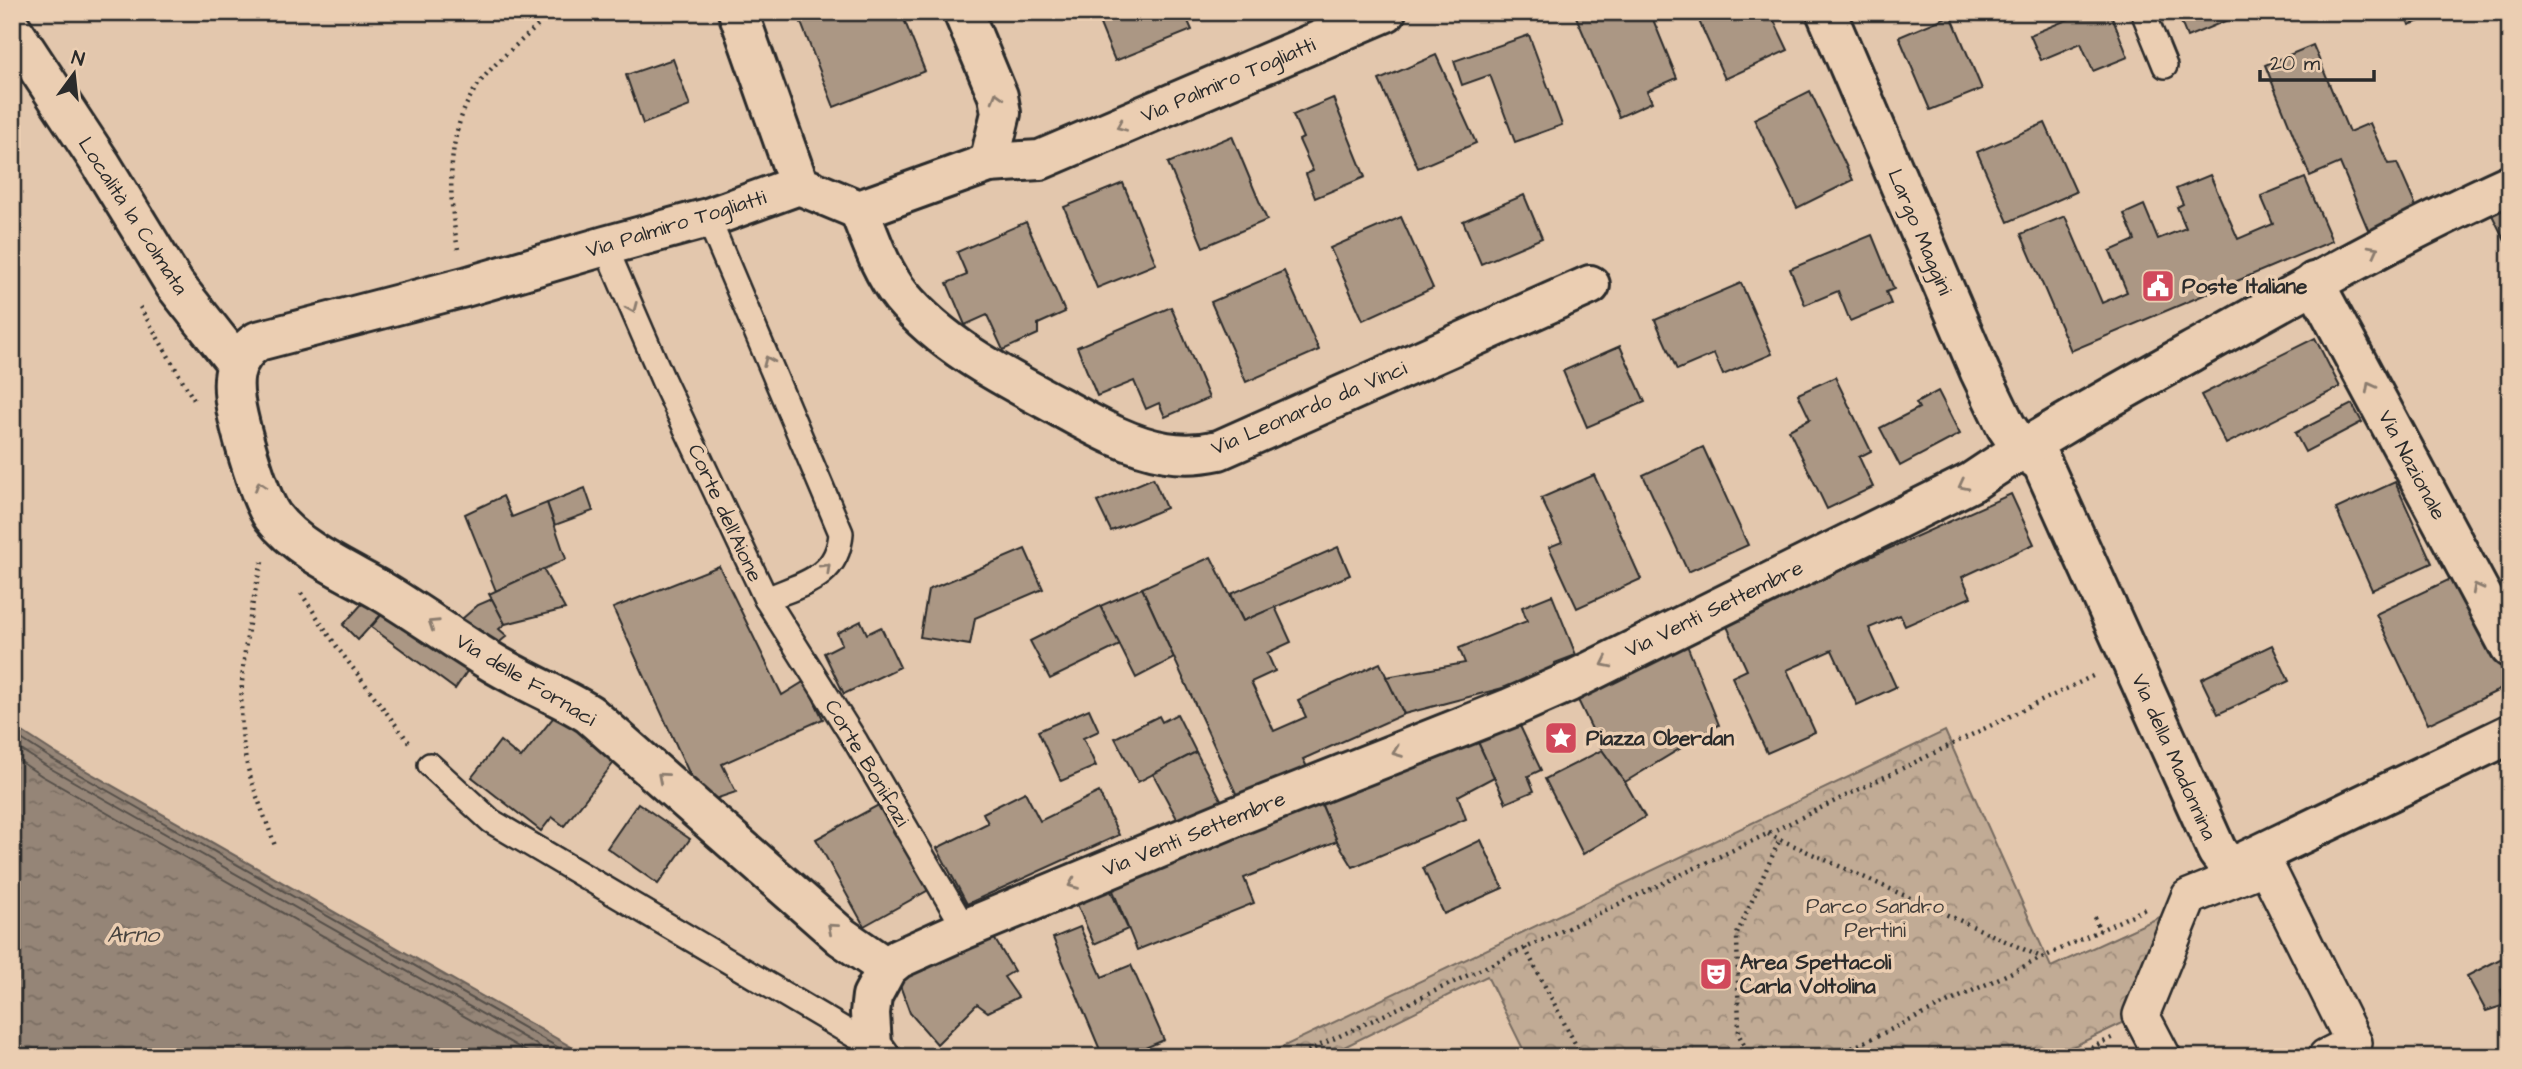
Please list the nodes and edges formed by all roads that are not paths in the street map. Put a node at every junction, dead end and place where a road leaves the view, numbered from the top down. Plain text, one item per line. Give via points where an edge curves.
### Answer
1 (738, 12) edge
2 (963, 12) edge
3 (1386, 12) edge
4 (1826, 12) edge
5 (2143, 12) edge
6 (12, 29) edge
7 (2165, 66) dead end
8 (989, 163) junction
9 (2510, 184) edge
10 (799, 185) junction
11 (859, 210) junction
12 (708, 218) junction
13 (605, 246) junction
14 (2314, 282) junction
15 (1590, 285) dead end
16 (237, 364) junction
17 (2021, 449) junction
18 (766, 598) junction
19 (2510, 648) edge
20 (2510, 734) edge
21 (430, 765) dead end
22 (965, 929) junction
23 (887, 968) junction
24 (876, 1051) edge
25 (2162, 1057) edge
26 (2326, 1057) edge

1 - 10 street
8 -> 2 street via 1001,113
3 -> 8 street, Via Palmiro Togliatti via 1040,160
4 - 17 street, Largo Maggini via 1980,372
5 - 7 lane
6 - 16 street, Località la Colmata via 175,285
8 - 11 street, Via Palmiro Togliatti
14 -> 9 street, Via Venti Settembre
10 - 11 street
10 - 12 street, Via Palmiro Togliatti
11 - 15 street, Via Leonardo da Vinci via 887,278 942,337 1092,425 1166,453 1219,450
12 - 13 street, Via Palmiro Togliatti
18 -> 12 lane, Corte dell'Aione via 816,578 828,568 836,558 841,533
13 - 16 street, Via Palmiro Togliatti via 258,341
13 -> 18 lane, Corte dell'Aione
14 - 17 street, Via Venti Settembre
19 -> 14 street, Via Nazionale
23 -> 16 street, Via delle Fornaci via 842,937 589,714 492,663 306,547 273,517 241,429 234,387
17 - 20 street, Via della Madonnina via 2042,463 2226,863 2241,863
17 -> 22 street, Via Venti Settembre via 1972,482 1569,682
18 - 22 lane, Corte Bonifazi
21 - 24 lane via 491,821
22 - 23 street, Via Venti Settembre
23 - 24 street via 872,996
25 - 26 street via 2141,1015 2189,897 2266,866 2354,1043

